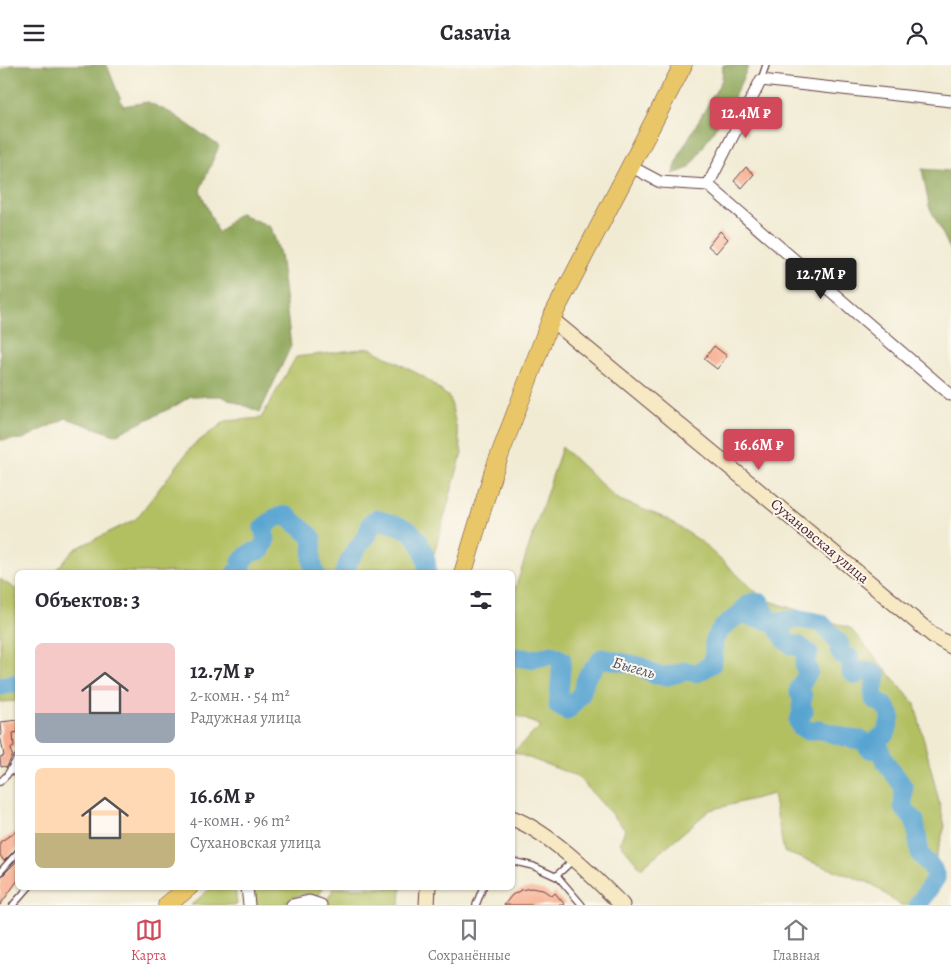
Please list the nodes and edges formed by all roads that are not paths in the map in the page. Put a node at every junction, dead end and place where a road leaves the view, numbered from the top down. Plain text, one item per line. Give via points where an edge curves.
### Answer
1 (683, 65) edge
2 (766, 65) edge
3 (761, 80) junction
4 (951, 101) edge
5 (630, 166) junction
6 (708, 185) junction
7 (551, 319) junction
8 (951, 395) edge
9 (464, 570) edge
10 (951, 646) edge
11 (15, 762) edge
12 (10, 770) junction
13 (15, 772) edge
14 (0, 782) edge
15 (515, 820) edge
16 (15, 855) edge
17 (573, 860) junction
18 (515, 862) edge
19 (0, 872) edge
20 (556, 876) junction
21 (26, 890) edge
22 (185, 890) edge
23 (247, 890) edge
24 (428, 890) edge
25 (482, 890) edge
26 (13, 905) edge
27 (167, 905) edge
28 (249, 905) edge
29 (292, 905) edge
30 (321, 905) edge
31 (427, 905) edge
32 (476, 905) edge
33 (582, 905) edge
34 (622, 905) edge

1 - 5 main road
2 - 3 lane
3 - 4 street
3 - 6 street
5 - 6 street via 660,181
5 - 7 main road
6 - 8 street
7 - 9 main road via 492,473
7 - 10 street, Сухановская улица
11 - 12 lane
12 - 13 lane
12 - 14 lane
15 - 17 street via 538,831
16 - 19 lane
17 - 20 lane
17 - 34 street
18 - 20 lane
20 - 33 lane
21 - 26 lane
22 - 27 main road
23 - 28 street
24 - 31 street
25 - 32 lane
29 - 30 street via 309,901

